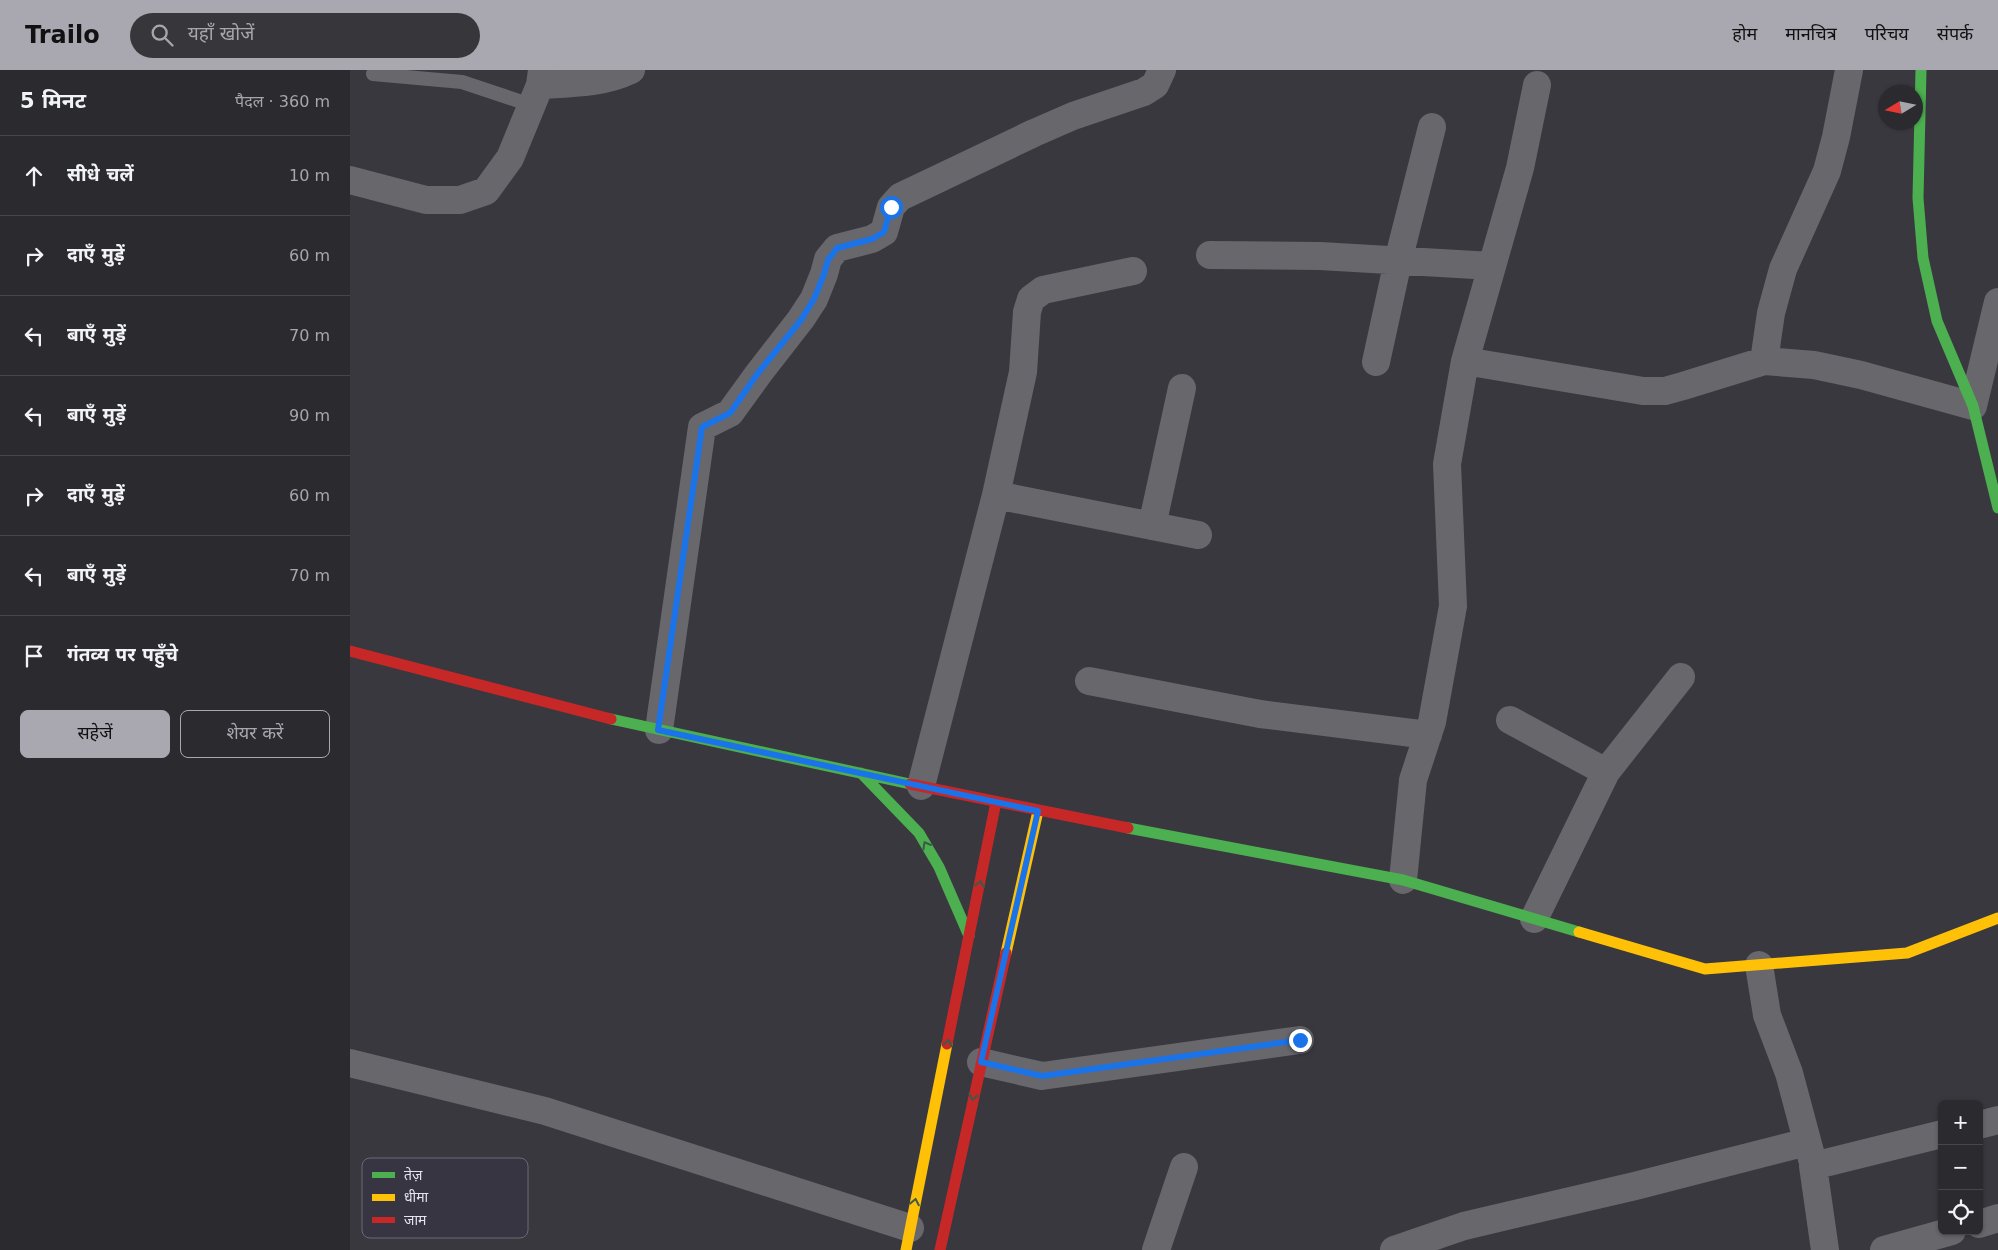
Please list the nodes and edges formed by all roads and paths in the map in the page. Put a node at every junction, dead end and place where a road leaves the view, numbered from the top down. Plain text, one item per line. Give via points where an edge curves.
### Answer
1 (631, 70) edge
2 (1162, 70) edge
3 (1848, 70) edge
4 (1921, 70) edge
5 (372, 74) dead end
6 (1537, 85) dead end
7 (537, 87) edge
8 (1432, 127) dead end
9 (350, 180) edge
10 (1210, 254) dead end
11 (1398, 261) junction
12 (1492, 266) junction
13 (1133, 271) dead end
14 (1998, 302) edge
15 (1465, 361) junction
16 (1764, 361) junction
17 (1376, 362) dead end
18 (1182, 388) dead end
19 (1973, 406) junction
20 (996, 495) junction
21 (1998, 508) edge
22 (1152, 526) junction
23 (1198, 535) dead end
24 (350, 651) edge
25 (1681, 677) dead end
26 (1089, 681) dead end
27 (1510, 720) dead end
28 (658, 730) junction
29 (1428, 735) junction
30 (1606, 772) junction
31 (861, 773) junction
32 (921, 786) junction
33 (996, 802) junction
34 (1038, 811) junction
35 (1403, 880) junction
36 (1998, 918) edge
37 (1534, 919) junction
38 (969, 936) junction
39 (1759, 965) junction
40 (1300, 1040) dead end
41 (350, 1062) edge
42 (981, 1062) junction
43 (1998, 1120) edge
44 (1983, 1124) edge
45 (1938, 1135) edge
46 (1810, 1154) junction
47 (1184, 1167) dead end
48 (1998, 1218) edge
49 (1983, 1223) edge
50 (1938, 1235) edge
51 (908, 1239) edge
52 (1890, 1249) edge
53 (940, 1250) edge
54 (1156, 1250) edge
55 (1394, 1250) edge
56 (1825, 1250) edge

1 - 7 street via 616,77
2 - 28 street via 1155,85 1144,92 1073,116 900,197 891,207 884,232 872,239 837,248 828,260 814,299 801,320 730,413 702,427
3 - 16 street via 1827,170 1783,269 1771,313
4 - 19 main road via 1918,198 1923,258 1937,321
5 - 7 lane
6 - 12 street via 1520,168
7 - 9 street via 510,158 486,191 460,200 426,200
8 - 11 street
10 - 11 street
11 - 12 street
11 - 17 street
12 - 15 street
13 - 20 street via 1043,290 1032,299 1027,312 1023,372
14 - 19 street
15 - 16 street via 1643,391 1665,391
15 - 29 street via 1447,464 1453,606
16 - 19 street via 1824,367
18 - 22 street
19 - 21 main road
20 - 22 street
20 - 32 street
22 - 23 street
24 - 28 main road
25 - 30 street
26 - 29 street via 1260,714
27 - 30 street
28 - 31 main road
29 - 35 street via 1413,780
30 - 37 street
31 - 32 main road
38 -> 31 main road via 939,867 919,833
32 - 33 main road
33 - 34 main road
38 -> 33 main road
34 - 35 main road
34 - 42 main road
35 - 37 main road
36 - 39 main road via 1907,953
37 - 39 main road via 1705,970
51 -> 38 main road
39 - 46 street via 1767,1015 1789,1073
40 - 42 street via 1042,1076
41 - 51 street via 545,1111
42 -> 53 main road
43 - 44 street
45 - 46 street
46 - 55 street via 1635,1186 1464,1226
46 - 56 street
47 - 54 street
48 - 49 street
50 - 52 street

